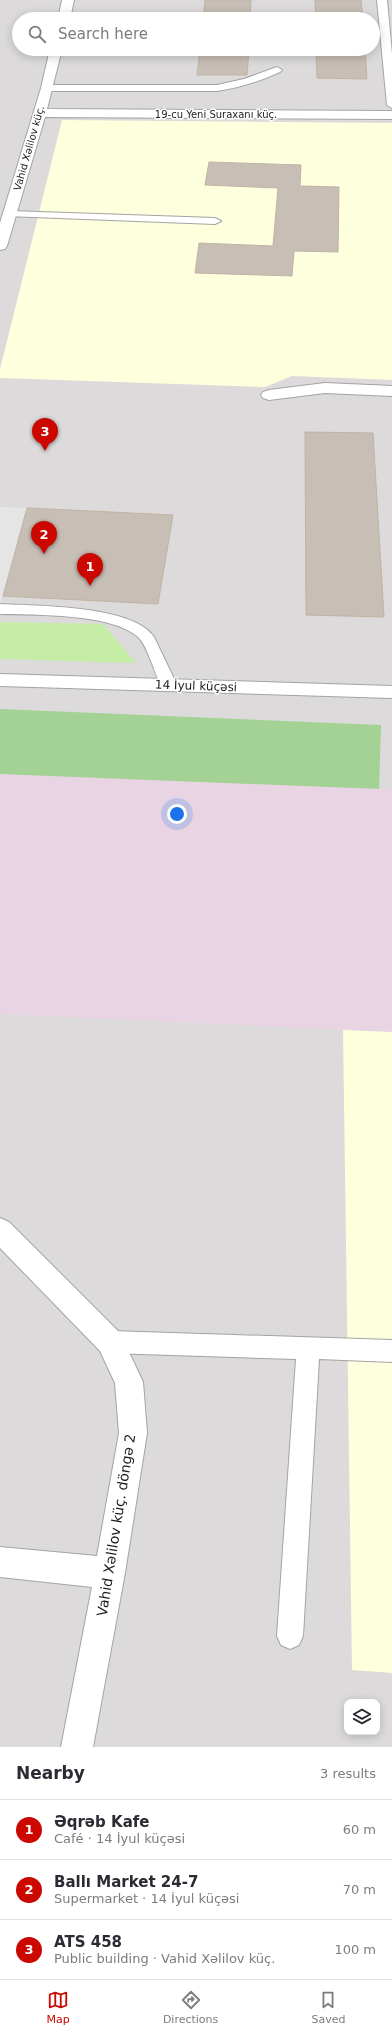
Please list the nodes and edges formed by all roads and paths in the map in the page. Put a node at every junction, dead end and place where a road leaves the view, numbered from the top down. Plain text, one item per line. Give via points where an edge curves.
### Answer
1 (68, 0) edge
2 (382, 0) edge
3 (65, 12) edge
4 (54, 56) edge
5 (277, 70) dead end
6 (47, 88) junction
7 (392, 105) edge
8 (39, 113) junction
9 (392, 115) edge
10 (10, 214) junction
11 (215, 221) dead end
12 (0, 246) edge
13 (392, 390) edge
14 (269, 395) dead end
15 (0, 609) edge
16 (0, 680) edge
17 (169, 685) junction
18 (392, 692) edge
19 (0, 1230) edge
20 (110, 1342) junction
21 (308, 1347) junction
22 (392, 1351) edge
23 (0, 1562) edge
24 (110, 1573) junction
25 (290, 1636) dead end
26 (77, 1747) edge

1 - 3 street
2 - 7 lane
4 - 6 street, Vahid Xəlilov küç.
5 - 6 lane via 235,86 217,88
6 - 8 street, Vahid Xəlilov küç.
8 - 9 street, 19-cu Yeni Suraxanı küç.
8 - 10 street, Vahid Xəlilov küç.
10 - 11 lane
10 - 12 street, Vahid Xəlilov küç.
13 - 14 street via 325,388
15 - 17 lane via 84,615 122,622 144,633
16 - 17 street, 14 İyul küçəsi
17 - 18 street, 14 İyul küçəsi
19 - 20 street, Vahid Xəlilov küç. döngə 2
20 - 21 lane
20 - 24 street, Vahid Xəlilov küç. döngə 2 via 129,1382 133,1433
21 - 22 lane
21 - 25 lane
23 - 24 street
24 - 26 street, Vahid Xəlilov küç. döngə 2

